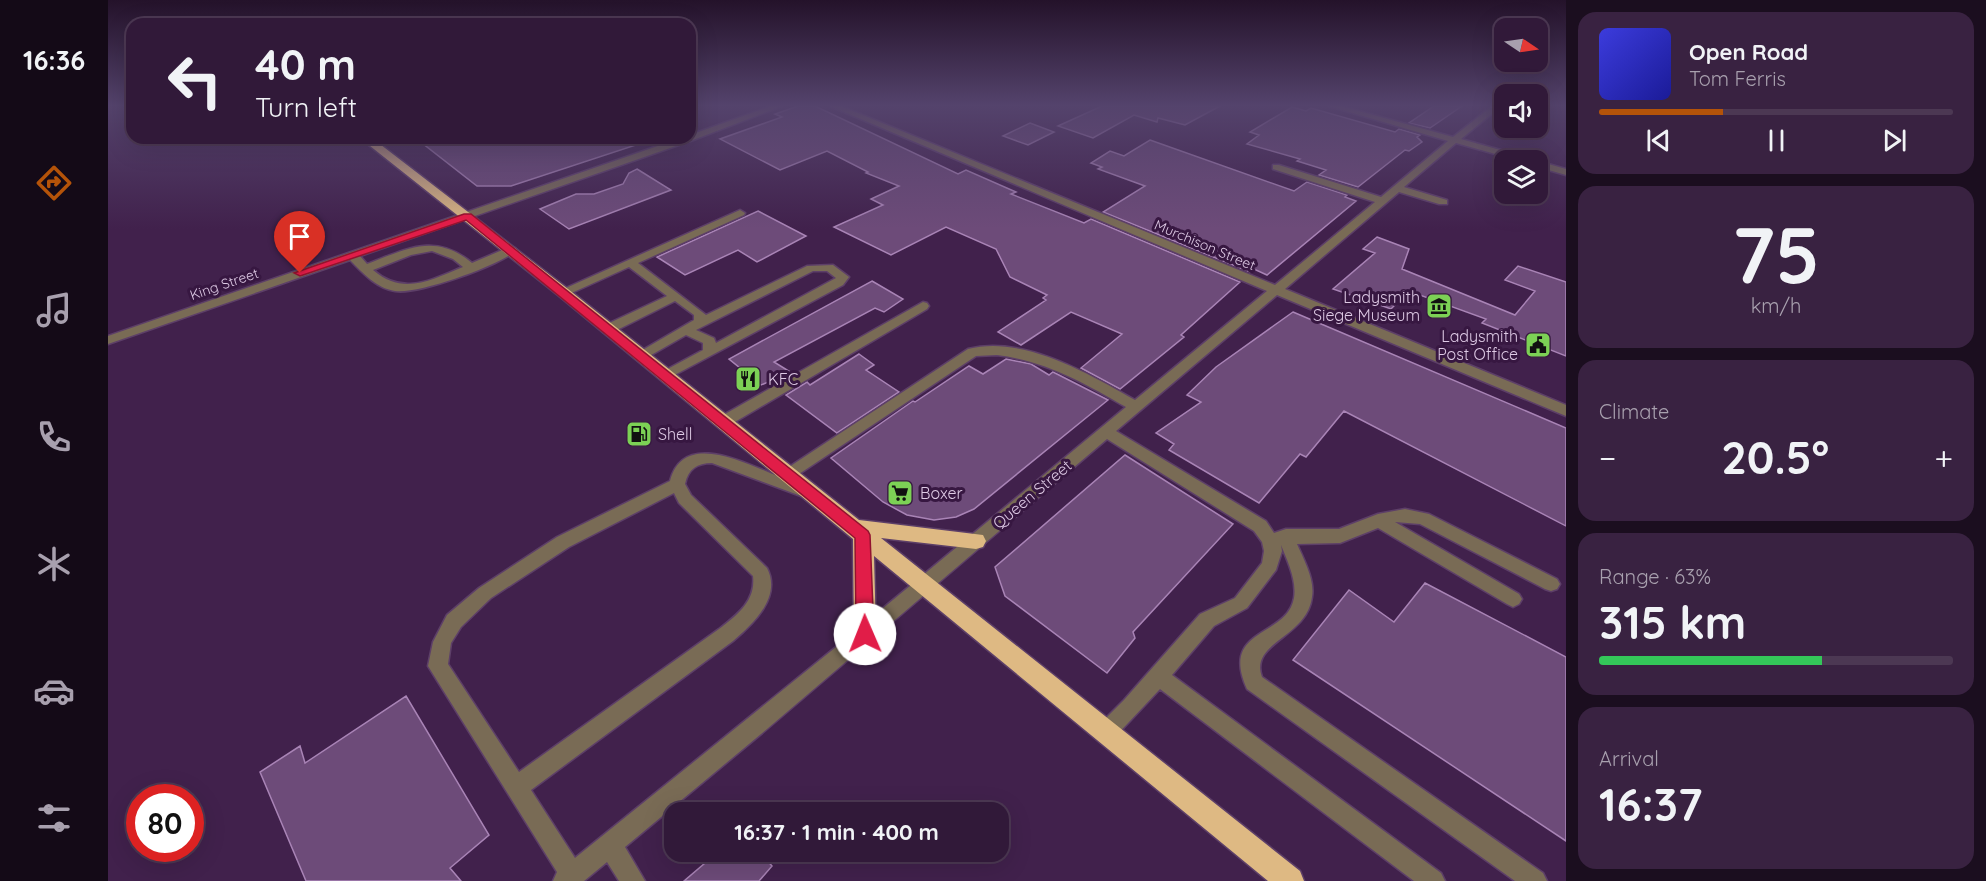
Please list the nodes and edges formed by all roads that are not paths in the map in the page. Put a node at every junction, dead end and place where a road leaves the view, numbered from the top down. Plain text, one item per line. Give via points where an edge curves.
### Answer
1 (377, 147) edge
2 (661, 147) edge
3 (932, 147) edge
4 (1442, 148) joint
5 (1494, 156) edge
6 (1276, 167) dead end
7 (1548, 167) edge
8 (1566, 172) edge
9 (1397, 188) junction
10 (1383, 201) junction
11 (1443, 202) dead end
12 (740, 213) dead end
13 (467, 216) junction
14 (511, 250) junction
15 (352, 255) junction
16 (630, 262) junction
17 (471, 267) junction
18 (366, 269) junction
19 (1275, 291) junction
20 (563, 292) junction
21 (676, 296) junction
22 (923, 306) dead end
23 (701, 322) junction
24 (608, 328) junction
25 (684, 331) junction
26 (108, 340) edge
27 (710, 351) junction
28 (641, 355) junction
29 (667, 375) junction
30 (1136, 406) junction
31 (1566, 411) edge
32 (723, 422) junction
33 (1106, 432) junction
34 (789, 475) junction
35 (677, 484) junction
36 (810, 493) junction
37 (1378, 520) junction
38 (858, 531) junction
39 (1278, 538) junction
40 (976, 541) junction
41 (1551, 584) dead end
42 (924, 585) junction
43 (1513, 599) dead end
44 (865, 634) junction
45 (1158, 676) junction
46 (1106, 732) junction
47 (516, 787) junction
48 (610, 845) junction
49 (569, 878) edge
50 (633, 881) edge
51 (1290, 881) edge
52 (1433, 881) edge
53 (1535, 881) edge

1 - 13 highway
2 - 13 street, King Street
3 - 19 street, Murchison Street
4 - 5 street
4 - 9 street, Queen Street
6 - 10 street
7 - 8 street
9 - 10 street, Queen Street
9 - 11 street
10 - 19 street, Queen Street
12 - 16 street
13 - 14 highway
13 - 15 street, King Street
14 - 17 street
14 - 20 highway
15 - 18 street
15 - 26 street, King Street
16 - 20 street
16 - 21 street
17 - 18 street via 405,288 376,279
17 - 18 street via 444,248 431,247
19 - 30 street, Queen Street
19 - 31 street, Murchison Street
20 - 24 highway
21 - 23 street via 697,310
21 - 24 street
22 - 32 street
23 - 25 street
23 - 27 street via 811,268 829,267 843,277
24 - 28 highway
25 - 27 street via 703,336 711,345
25 - 28 street
27 - 29 street
28 - 29 highway
29 - 32 highway
30 - 33 street, Queen Street
30 - 34 street via 1053,361 1009,351 974,352
32 - 34 highway
33 - 39 street
33 - 40 street, Queen Street
34 - 36 highway
35 - 36 street via 680,472 694,460 712,458
35 - 47 street via 563,542 485,593 454,621 442,642 438,666
35 - 47 street via 685,499 761,573 765,585 759,600 726,635
36 - 38 highway
37 - 39 street via 1340,536
37 - 41 street via 1405,515 1423,518
37 - 43 street
38 - 40 highway
38 - 42 highway
38 - 44 highway
39 - 45 street via 1270,565 1241,603 1207,620
39 - 53 street via 1301,581 1303,599 1294,619 1254,648 1248,672 1254,683
40 - 42 street, Queen Street
42 - 44 street, Queen Street
42 - 46 highway
44 - 48 street, Queen Street
45 - 46 street
45 - 52 street
46 - 51 highway
47 - 49 street
48 - 49 street, Queen Street
48 - 50 street

